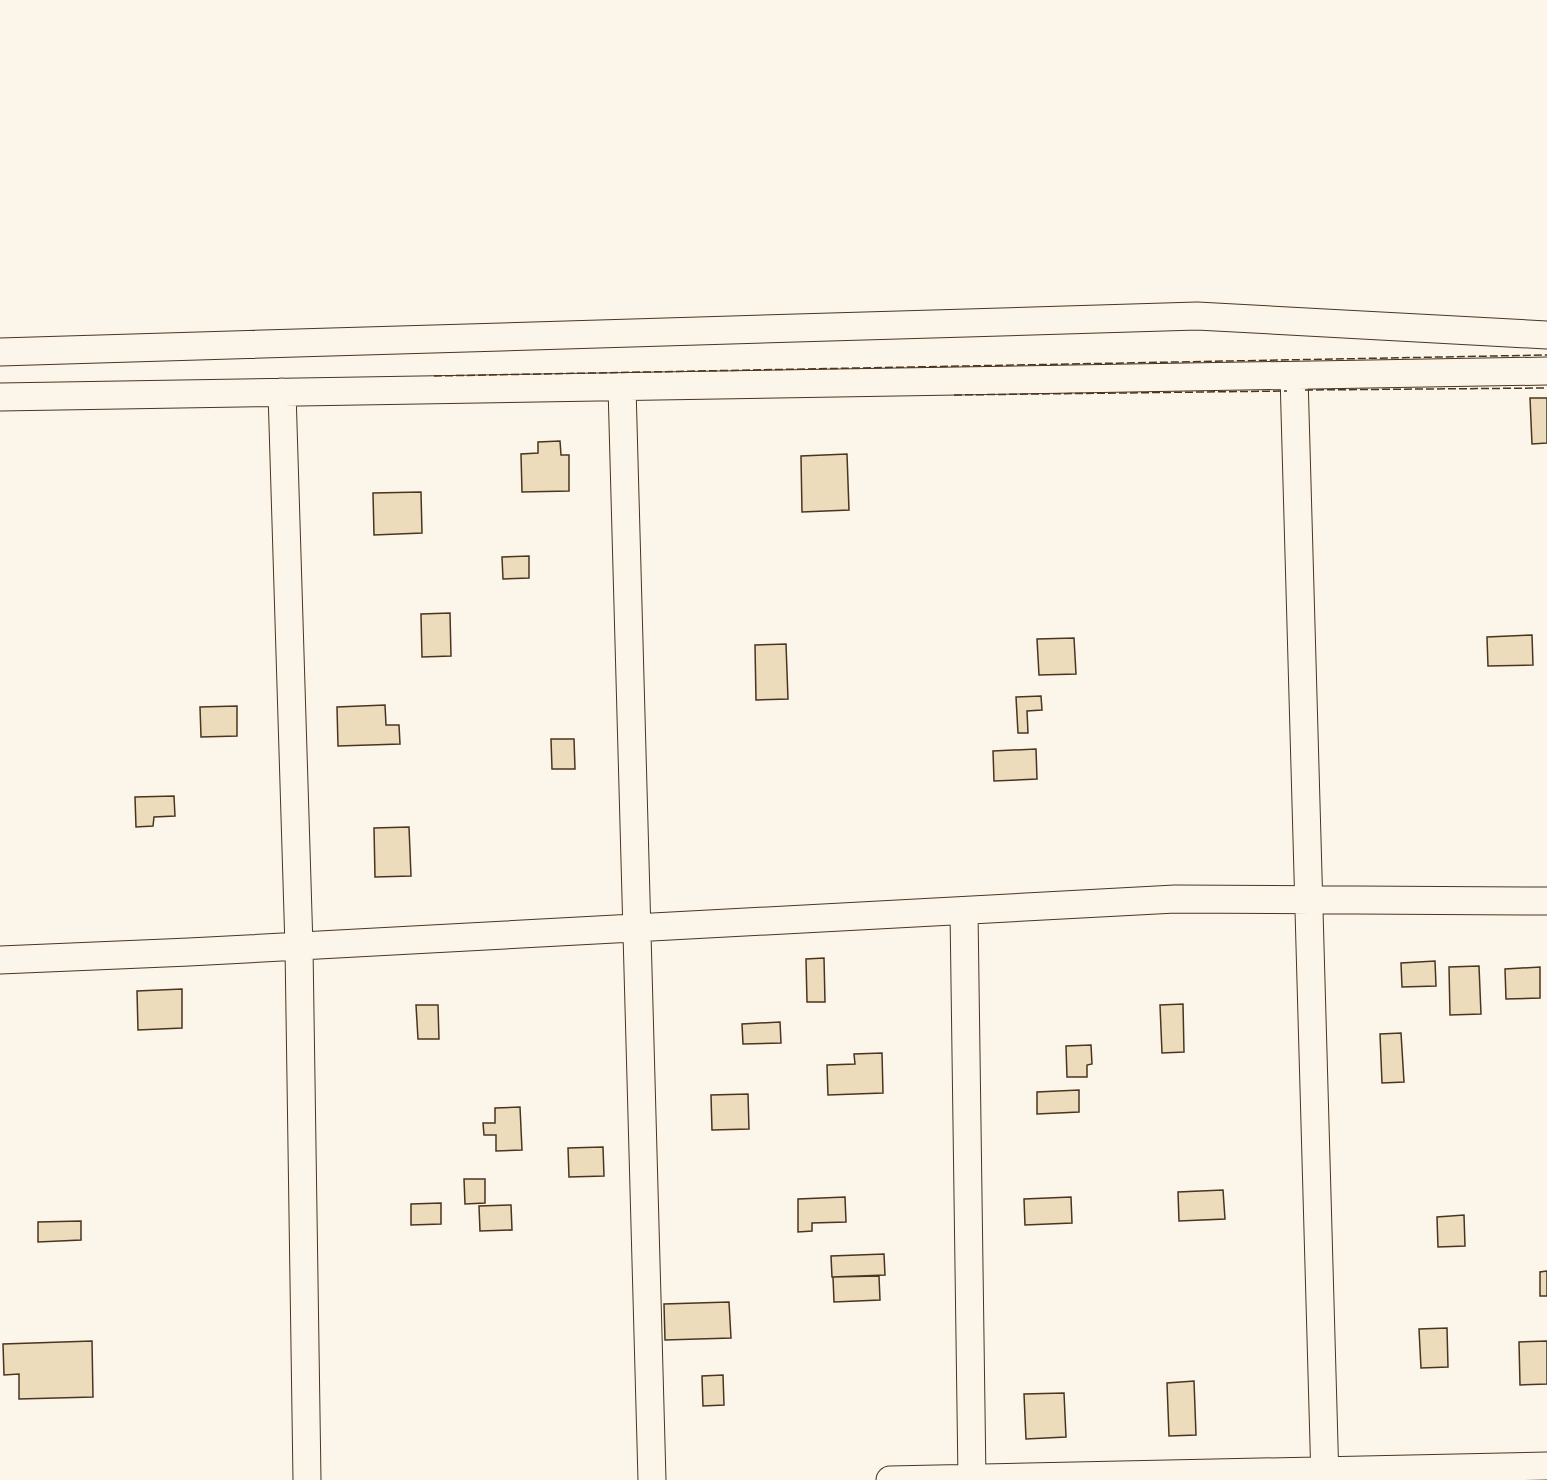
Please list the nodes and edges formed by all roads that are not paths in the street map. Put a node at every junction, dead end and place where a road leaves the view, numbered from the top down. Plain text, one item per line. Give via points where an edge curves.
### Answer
1 (1547, 335) edge
2 (0, 352) edge
3 (1547, 371) edge
4 (1294, 376) junction
5 (622, 387) junction
6 (282, 392) junction
7 (0, 397) edge
8 (1309, 900) junction
9 (1547, 901) edge
10 (964, 911) junction
11 (637, 928) junction
12 (299, 947) junction
13 (0, 960) edge
14 (1547, 1466) edge
15 (1325, 1475) edge
16 (972, 1479) edge
17 (307, 1480) edge
18 (652, 1480) edge
19 (890, 1480) edge

1 - 2 street via 1197,315
3 - 4 street
4 - 5 street
4 - 8 street
5 - 6 street
5 - 11 street
6 - 7 street
6 - 12 street
8 - 9 street
8 - 10 street via 1175,899
8 - 15 street
10 - 11 street
10 - 16 street
11 - 12 street
11 - 18 street
12 - 13 street
12 - 17 street
14 - 15 street
15 - 16 street
16 - 19 street

